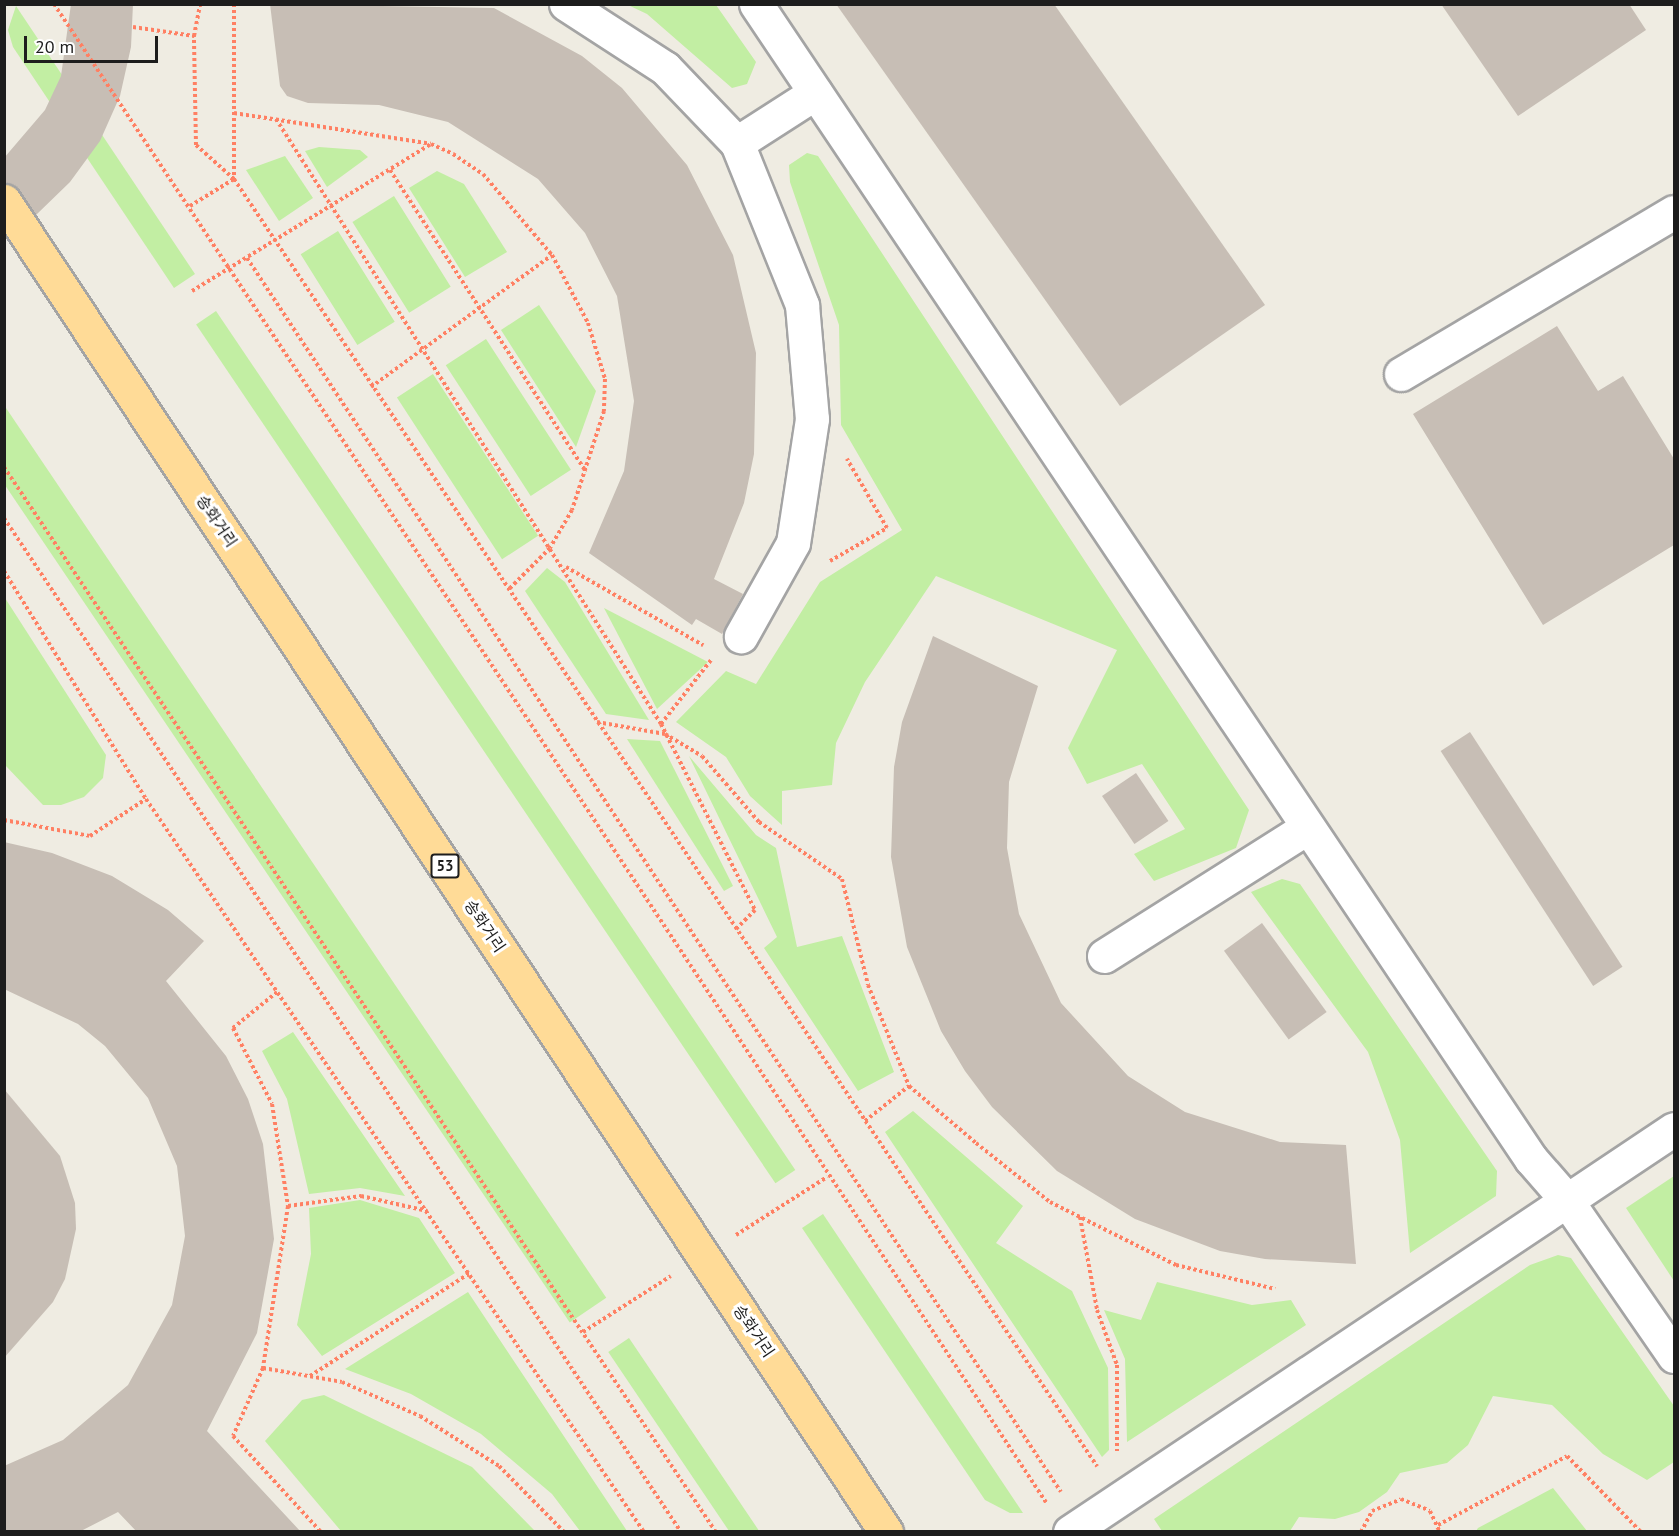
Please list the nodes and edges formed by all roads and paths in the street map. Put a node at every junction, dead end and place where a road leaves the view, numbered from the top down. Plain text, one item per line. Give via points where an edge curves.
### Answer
1 (54, 4) edge
2 (200, 4) edge
3 (234, 4) edge
4 (566, 4) edge
5 (756, 4) edge
6 (132, 27) dead end
7 (194, 36) junction
8 (815, 93) junction
9 (234, 113) junction
10 (276, 119) junction
11 (737, 143) junction
12 (431, 144) junction
13 (390, 170) junction
14 (234, 179) junction
15 (4, 201) edge
16 (333, 205) junction
17 (190, 206) junction
18 (1674, 212) edge
19 (274, 242) junction
20 (552, 255) junction
21 (247, 258) junction
22 (230, 268) junction
23 (192, 291) dead end
24 (476, 309) junction
25 (424, 347) junction
26 (1401, 374) dead end
27 (371, 387) junction
28 (4, 467) edge
29 (586, 472) junction
30 (4, 518) edge
31 (550, 548) junction
32 (4, 570) edge
33 (508, 590) junction
34 (729, 644) joint
35 (597, 722) junction
36 (661, 724) junction
37 (666, 734) junction
38 (146, 800) junction
39 (5, 822) edge
40 (1308, 827) junction
41 (736, 929) junction
42 (1104, 956) dead end
43 (277, 992) junction
44 (909, 1086) junction
45 (865, 1121) junction
46 (1674, 1129) edge
47 (1566, 1198) junction
48 (288, 1206) junction
49 (427, 1211) junction
50 (1080, 1216) junction
51 (470, 1274) junction
52 (1275, 1289) dead end
53 (1674, 1356) edge
54 (263, 1368) junction
55 (309, 1376) junction
56 (1128, 1453) dead end
57 (1109, 1465) dead end
58 (1068, 1522) edge
59 (1438, 1525) junction
60 (321, 1532) edge
61 (564, 1532) edge
62 (644, 1532) edge
63 (681, 1532) edge
64 (716, 1532) edge
65 (886, 1532) edge
66 (1361, 1532) edge
67 (1440, 1532) edge
68 (1641, 1532) edge

1 - 17 path
2 - 7 path
3 - 9 path
4 - 11 street via 666,68
5 - 8 street
6 - 7 path
7 - 14 path via 196,145
8 - 11 street
8 - 40 street
9 - 10 path
9 - 14 path
10 - 12 path
10 - 16 path
11 - 34 street via 802,305 812,419 793,543
12 - 13 path
12 - 20 path via 483,174
13 - 16 path
13 - 24 path
14 - 17 path
14 - 19 path
15 - 65 main road, 송화거리 / 53
16 - 19 path
16 - 25 path
17 - 22 path
18 - 26 street
19 - 21 path
19 - 27 path
20 - 24 path
20 - 29 path via 588,323 605,380 604,411
21 - 22 path
21 - 58 path
22 - 23 path
22 - 58 path
24 - 25 path
24 - 29 path
25 - 27 path
25 - 31 path
27 - 33 path
28 - 64 path
29 - 31 path
30 - 63 path
31 - 33 path
31 - 36 path
32 - 38 path
33 - 35 path
34 - 36 path
35 - 37 path
35 - 41 path
36 - 37 path
37 - 41 path via 754,910
37 - 44 path via 702,756 759,822 842,879 868,985
38 - 39 path via 90,836
38 - 43 path
40 - 42 street
40 - 47 street via 1531,1159
41 - 45 path
43 - 48 path via 233,1028 272,1104
43 - 49 path
44 - 45 path
44 - 50 path via 1050,1202
45 - 57 path via 1100,1470
46 - 47 street
47 - 53 street
47 - 58 street
48 - 49 path via 361,1196
48 - 54 path
49 - 51 path
50 - 52 path via 1176,1265
50 - 56 path via 1097,1310 1117,1365 1118,1459
51 - 55 path
51 - 62 path
54 - 55 path
54 - 60 path via 233,1436
55 - 61 path via 342,1382 420,1416 499,1466
59 - 66 path via 1423,1507 1401,1499 1372,1511
59 - 67 path
59 - 68 path via 1567,1456

